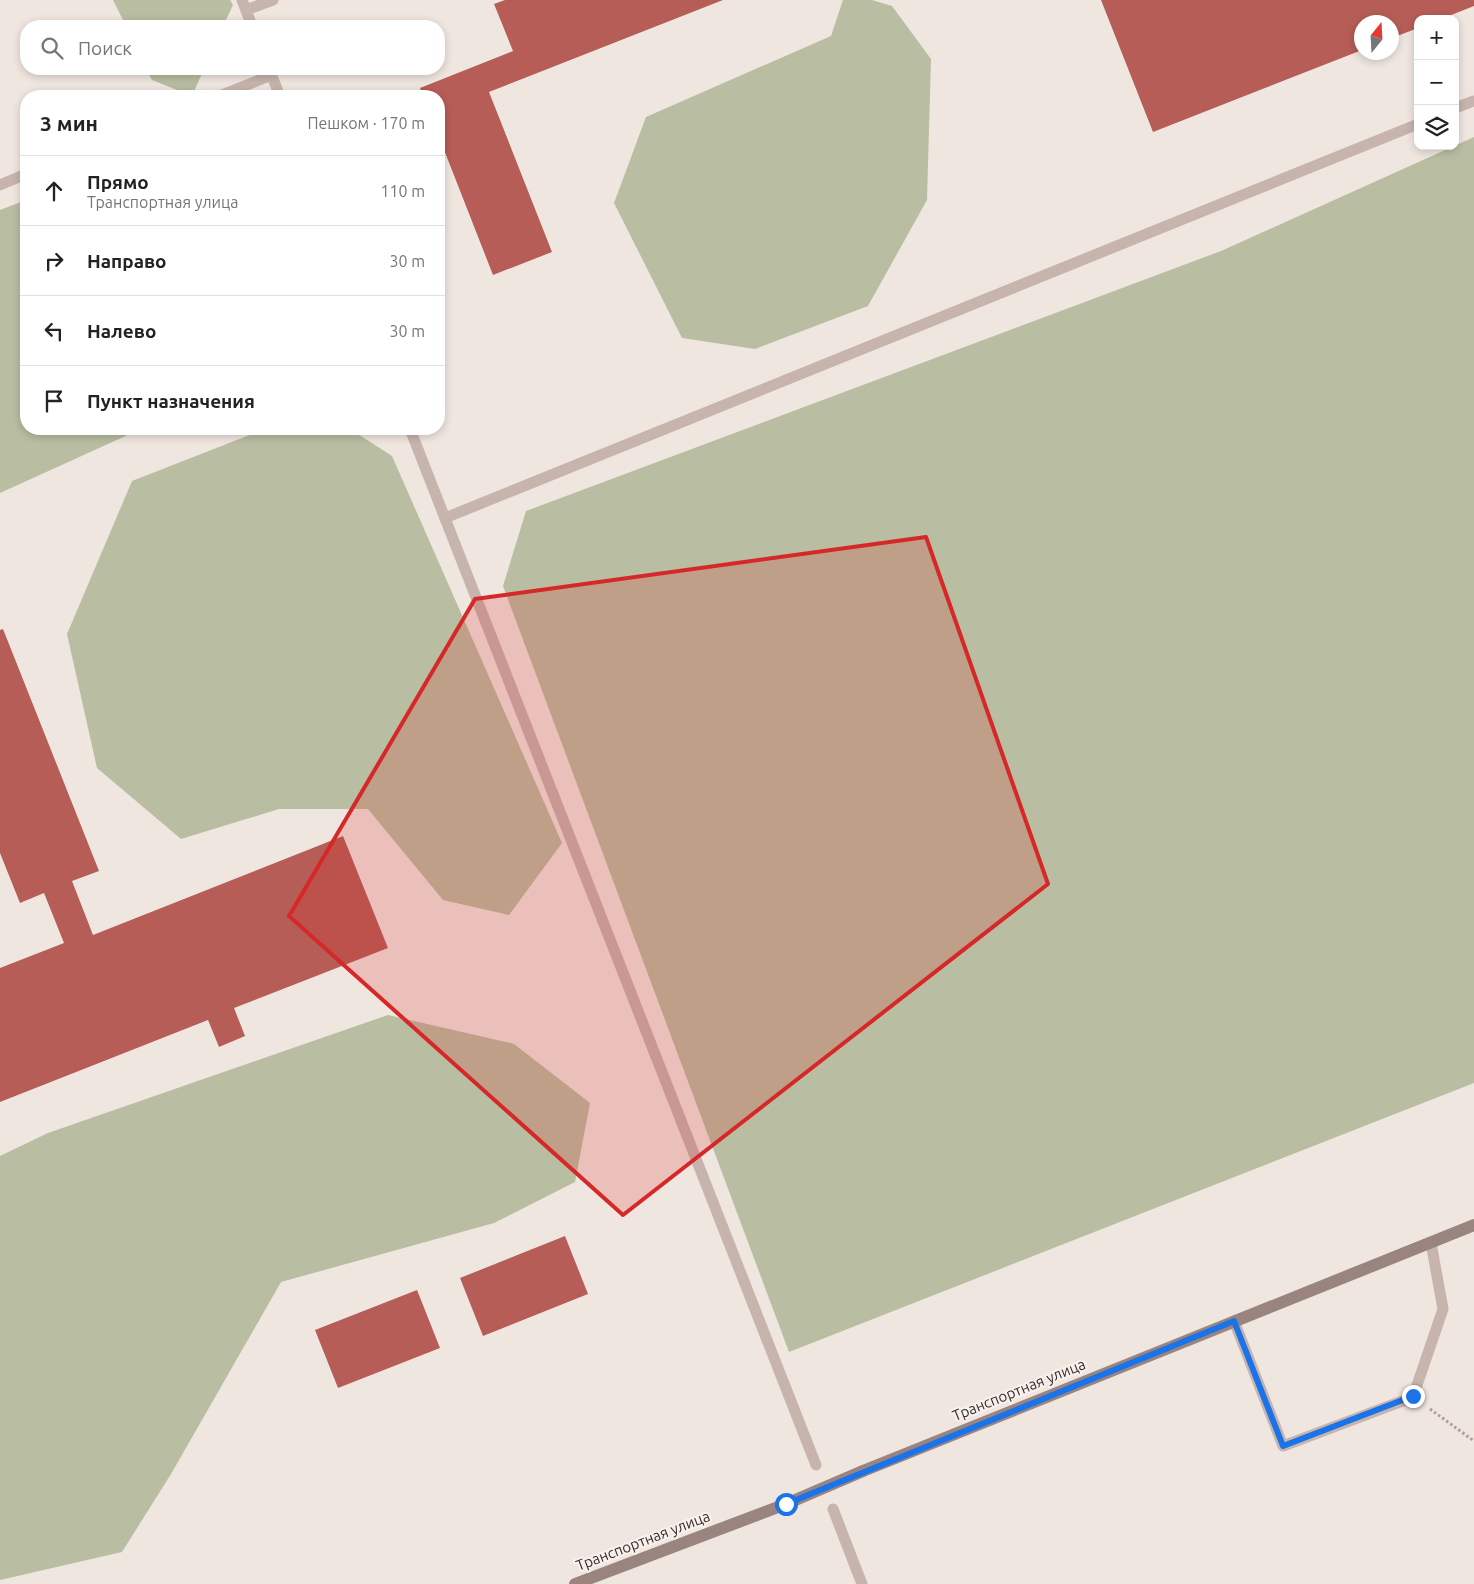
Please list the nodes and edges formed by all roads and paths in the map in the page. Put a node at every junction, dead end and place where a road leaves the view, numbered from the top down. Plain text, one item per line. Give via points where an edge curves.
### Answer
1 (273, 0) edge
2 (244, 5) edge
3 (250, 20) edge
4 (264, 75) edge
5 (271, 75) edge
6 (232, 90) edge
7 (278, 90) edge
8 (1474, 101) edge
9 (1459, 107) edge
10 (1414, 126) edge
11 (20, 177) edge
12 (0, 185) edge
13 (412, 435) edge
14 (445, 518) junction
15 (1474, 1225) edge
16 (1431, 1243) junction
17 (1234, 1321) junction
18 (1413, 1396) junction
19 (1474, 1442) edge
20 (816, 1466) dead end
21 (833, 1509) dead end
22 (576, 1584) edge
23 (862, 1584) edge

1 - 2 lane
2 - 3 lane
4 - 6 lane
5 - 7 lane
8 - 9 lane
10 - 14 lane
11 - 12 lane
13 - 14 lane
14 - 20 lane
15 - 16 street, Транспортная улица
16 - 17 street, Транспортная улица
16 - 18 lane via 1443,1309
17 - 18 lane via 1283,1446
17 - 22 street, Транспортная улица, bridge via 786,1504
18 - 19 path
21 - 23 lane

